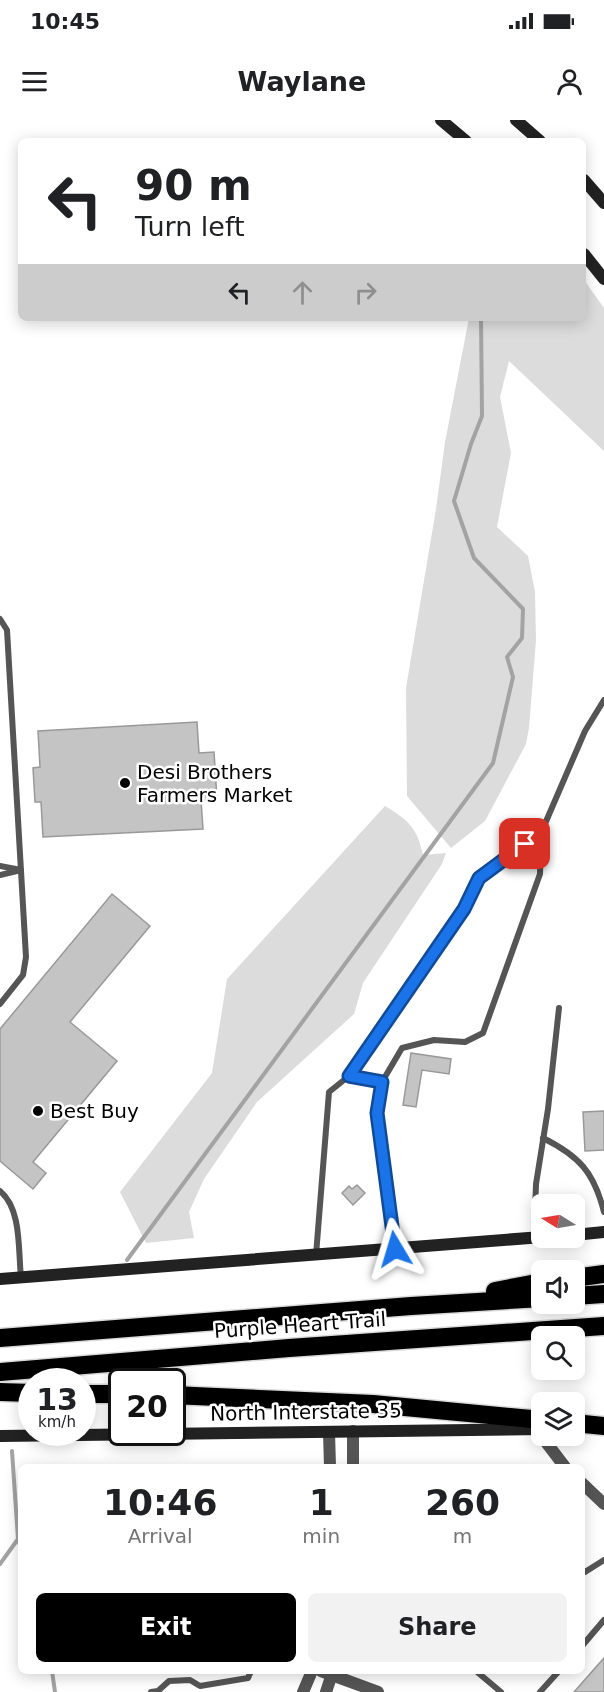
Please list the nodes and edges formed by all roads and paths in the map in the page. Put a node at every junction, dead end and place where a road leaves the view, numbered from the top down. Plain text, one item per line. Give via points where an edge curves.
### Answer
1 (441, 120) edge
2 (516, 120) edge
3 (462, 138) edge
4 (537, 138) edge
5 (586, 182) edge
6 (604, 203) edge
7 (586, 256) edge
8 (604, 279) edge
9 (0, 619) edge
10 (604, 699) edge
11 (541, 833) junction
12 (0, 866) edge
13 (21, 870) junction
14 (0, 875) edge
15 (0, 1004) edge
16 (559, 1008) dead end
17 (349, 1076) junction
18 (382, 1082) junction
19 (543, 1138) junction
20 (0, 1191) edge
21 (536, 1194) edge
22 (604, 1212) edge
23 (604, 1232) edge
24 (585, 1234) edge
25 (531, 1239) edge
26 (395, 1249) junction
27 (316, 1255) junction
28 (604, 1274) edge
29 (21, 1277) junction
30 (585, 1277) edge
31 (0, 1279) edge
32 (531, 1284) edge
33 (604, 1294) edge
34 (585, 1295) edge
35 (531, 1299) edge
36 (411, 1306) junction
37 (604, 1326) edge
38 (0, 1338) edge
39 (0, 1372) edge
40 (0, 1392) edge
41 (18, 1393) edge
42 (186, 1396) edge
43 (531, 1425) edge
44 (585, 1425) edge
45 (531, 1426) edge
46 (604, 1426) edge
47 (354, 1431) junction
48 (329, 1432) junction
49 (0, 1436) edge
50 (552, 1446) edge
51 (330, 1464) edge
52 (353, 1464) edge
53 (563, 1464) edge
54 (585, 1486) edge
55 (604, 1504) edge
56 (604, 1560) edge
57 (585, 1572) edge
58 (604, 1620) edge
59 (585, 1642) edge
60 (250, 1674) edge
61 (311, 1674) edge
62 (328, 1674) edge
63 (333, 1674) edge
64 (480, 1674) edge
65 (556, 1674) edge
66 (200, 1686) junction
67 (156, 1692) edge
68 (194, 1692) edge
69 (303, 1692) edge
70 (326, 1692) edge
71 (378, 1692) edge
72 (501, 1692) edge
73 (540, 1692) edge

1 - 3 main road
2 - 4 main road
5 - 6 main road
7 - 8 main road
9 - 13 lane via 7,630
10 - 11 lane via 585,731
11 - 17 lane via 479,878 464,909
11 - 18 lane via 540,874 483,1033 465,1042 434,1040 402,1048
12 - 13 lane
13 - 14 lane
13 - 15 lane via 26,957 23,975
16 - 19 lane
17 - 18 lane
17 - 27 lane via 329,1092
18 - 26 lane via 377,1113
19 - 21 lane
19 - 22 lane via 566,1149 585,1167
20 - 29 lane via 16,1218
23 - 24 main road
25 - 26 main road
26 - 27 main road
27 - 29 main road
28 - 30 highway
29 - 31 main road
32 - 36 highway
33 - 34 highway
35 - 36 highway, Purple Heart Trail
36 - 38 highway, Purple Heart Trail
37 - 39 highway, Purple Heart Trail
40 - 41 highway
42 - 43 highway via 373,1404
44 - 46 highway
45 - 47 main road, North Interstate 35
47 - 48 main road, North Interstate 35
47 - 52 street
48 - 49 main road, North Interstate 35
48 - 51 street
50 - 53 street
54 - 55 street
56 - 57 lane
58 - 59 lane
60 - 66 lane via 248,1678
61 - 69 street
62 - 70 street
63 - 71 street
64 - 72 lane
65 - 73 lane
66 - 67 lane via 190,1680 169,1681
66 - 68 lane

